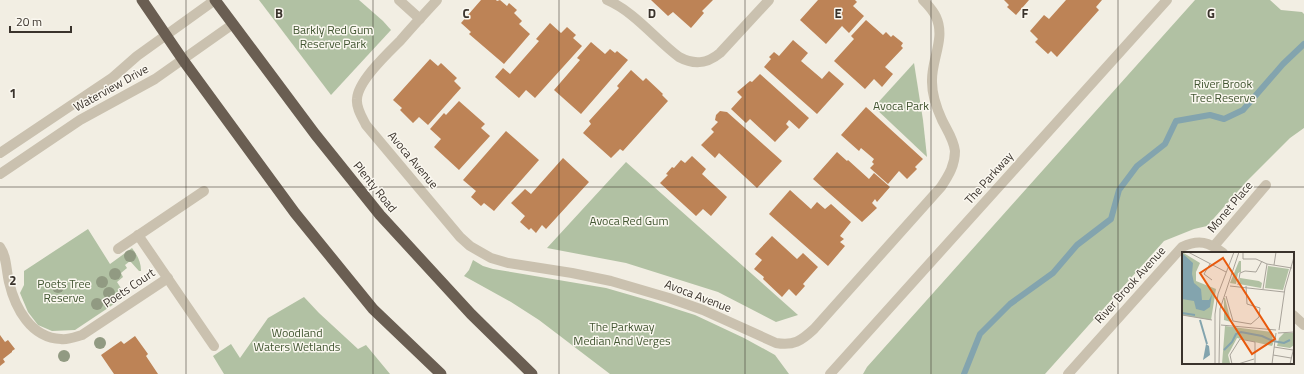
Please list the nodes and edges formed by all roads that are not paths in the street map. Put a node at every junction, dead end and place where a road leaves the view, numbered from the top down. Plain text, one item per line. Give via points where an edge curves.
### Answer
1 (142, 0) edge
2 (215, 0) edge
3 (399, 0) edge
4 (437, 0) edge
5 (607, 0) edge
6 (769, 0) edge
7 (923, 0) edge
8 (1167, 0) edge
9 (420, 18) junction
10 (233, 24) junction
11 (166, 36) junction
12 (183, 60) junction
13 (0, 153) edge
14 (0, 174) edge
15 (1266, 184) dead end
16 (204, 191) dead end
17 (138, 235) junction
18 (1214, 246) junction
19 (0, 247) edge
20 (118, 249) dead end
21 (1223, 252) edge
22 (168, 278) junction
23 (1294, 316) edge
24 (1304, 325) edge
25 (214, 346) dead end
26 (441, 374) edge
27 (532, 374) edge
28 (830, 374) edge
29 (1068, 374) edge

1 - 11 highway
2 - 10 highway, Plenty Road
2 - 11 street, Waterview Drive
3 - 9 street
4 - 9 street
5 - 6 street via 630,14 679,57 696,63 705,62 720,53
7 - 9 street, Avoca Avenue via 936,16 940,27 932,82 935,102 955,149 950,173 941,187 814,329 804,338 786,345 669,298 611,281 508,263 491,258 470,246 366,125 357,107 358,92 370,72
8 - 28 street, The Parkway
10 - 12 street, Waterview Drive
10 - 27 highway, Plenty Road via 315,134 380,215 471,314
11 - 12 highway
11 - 13 street, Waterview Drive via 137,56 112,78
12 - 14 street, Waterview Drive via 155,79 80,120
12 - 26 highway via 295,213 373,309
15 - 18 street, Monet Place
16 - 17 street
17 - 20 street
17 - 22 street, Poets Court
18 - 21 street, River Brook Avenue
18 - 29 street, River Brook Avenue via 1195,242 1182,247
19 - 22 street, Poets Court via 4,253 14,299 22,315 40,333 61,340 82,335
22 - 25 street, Poets Court
23 - 24 street

